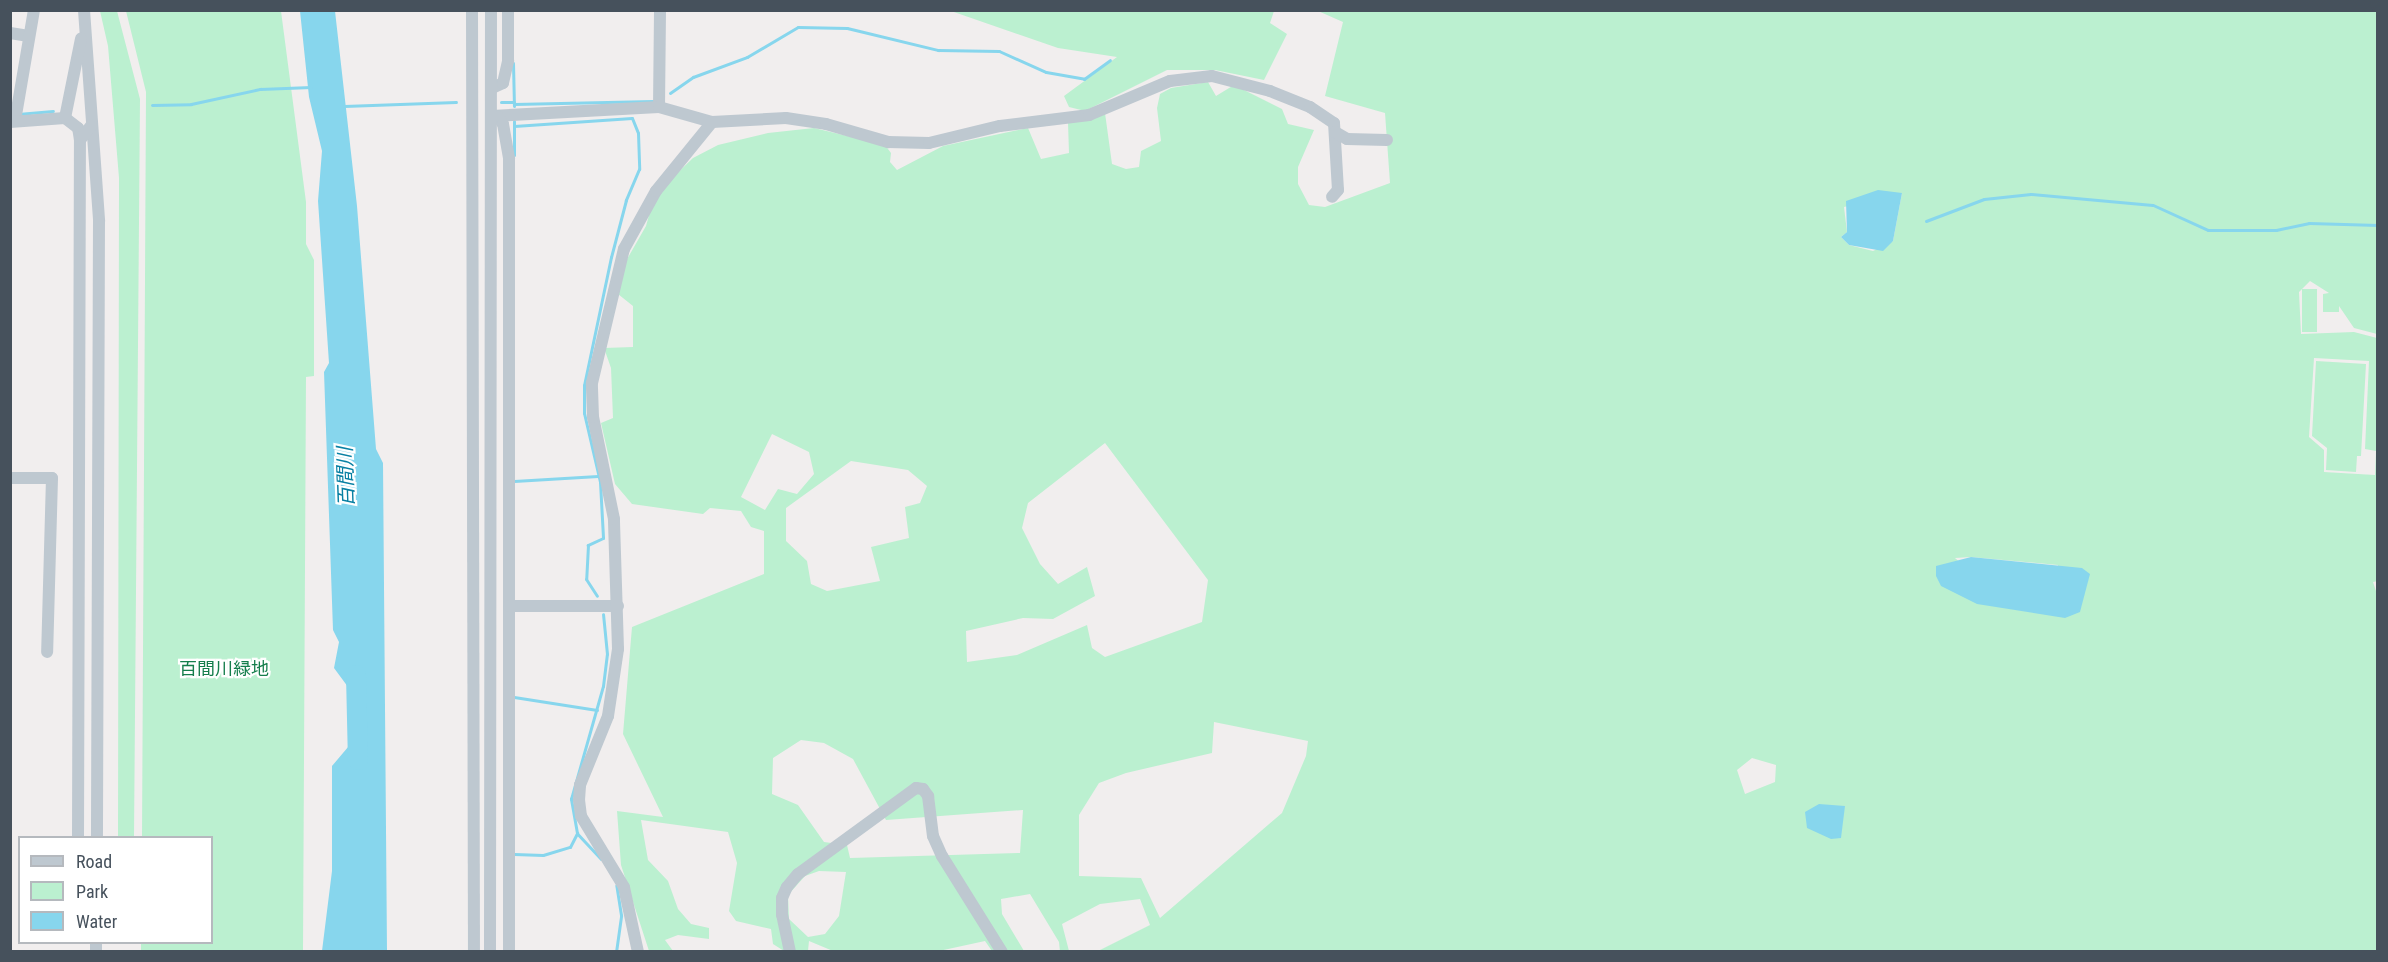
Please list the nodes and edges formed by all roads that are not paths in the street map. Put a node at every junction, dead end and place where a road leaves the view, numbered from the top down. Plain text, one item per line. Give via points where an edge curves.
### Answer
1 (34, 10) edge
2 (84, 10) edge
3 (472, 10) edge
4 (490, 10) edge
5 (508, 10) edge
6 (660, 10) edge
7 (84, 31) junction
8 (10, 33) edge
9 (29, 36) junction
10 (492, 88) junction
11 (659, 107) junction
12 (494, 116) junction
13 (14, 117) edge
14 (65, 118) junction
15 (712, 122) junction
16 (91, 126) junction
17 (1335, 132) junction
18 (80, 140) junction
19 (1388, 140) dead end
20 (1332, 197) dead end
21 (10, 478) edge
22 (513, 606) junction
23 (618, 606) junction
24 (47, 652) dead end
25 (78, 836) edge
26 (97, 836) edge
27 (474, 951) edge
28 (490, 951) edge
29 (509, 951) edge
30 (638, 951) edge
31 (790, 951) edge
32 (1002, 951) edge

1 - 9 street
2 - 7 street
3 - 27 street
4 - 10 street
5 - 10 street via 508,61 503,82
6 - 11 street
7 - 14 street
7 - 16 street
8 - 9 street
9 - 13 street
10 - 12 street
11 - 12 street
11 - 15 street
12 - 22 street via 503,124 509,158
12 - 28 street
13 - 14 street
14 - 18 street via 78,128
15 - 17 street via 786,118 826,124 888,142 941,142 999,126 1089,115 1170,81 1212,76 1270,91 1310,107 1334,123
15 - 23 street via 656,191 636,223 619,261 594,370 593,417 612,498
16 - 18 street
16 - 26 street via 99,221
17 - 19 street via 1347,139
17 - 20 street via 1338,190
18 - 25 street
21 - 24 street via 52,478
22 - 23 street
22 - 29 street
23 - 30 street via 618,649 608,716 580,785 579,800 581,816 624,887
31 - 32 street via 782,898 787,887 798,874 916,788 923,789 928,796 933,836 942,856

